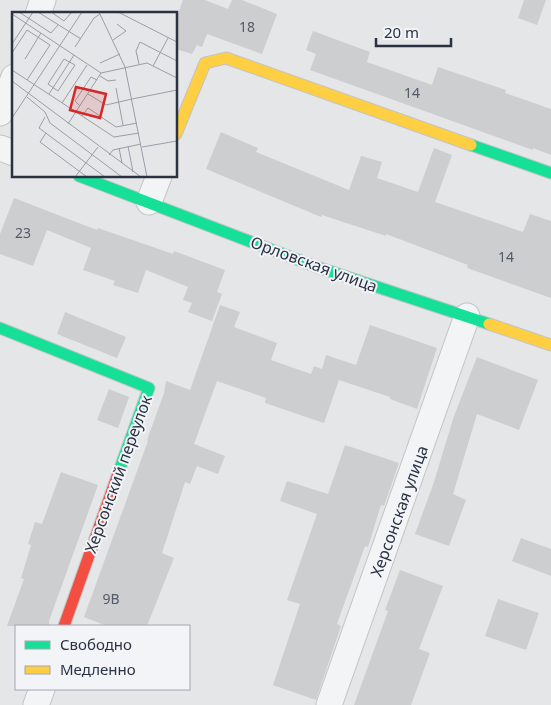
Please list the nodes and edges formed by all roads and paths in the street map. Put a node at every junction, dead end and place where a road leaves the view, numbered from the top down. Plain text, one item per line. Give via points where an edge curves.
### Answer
1 (43, 0) edge
2 (39, 12) edge
3 (12, 82) edge
4 (0, 113) edge
5 (178, 129) edge
6 (0, 148) edge
7 (12, 152) edge
8 (551, 173) edge
9 (84, 178) edge
10 (158, 178) edge
11 (149, 202) junction
12 (467, 316) junction
13 (0, 328) edge
14 (551, 344) edge
15 (64, 625) edge
16 (42, 690) edge
17 (36, 705) edge
18 (329, 705) edge

1 - 2 street
3 - 4 street
5 - 8 street via 205,63 226,58
6 - 7 street
9 - 11 street, Орловская улица
10 - 11 street
11 - 12 street, Орловская улица via 314,266
12 - 14 street, Орловская улица
12 - 18 street, Херсонская улица
13 - 15 street, Херсонский переулок via 149,388
16 - 17 street

